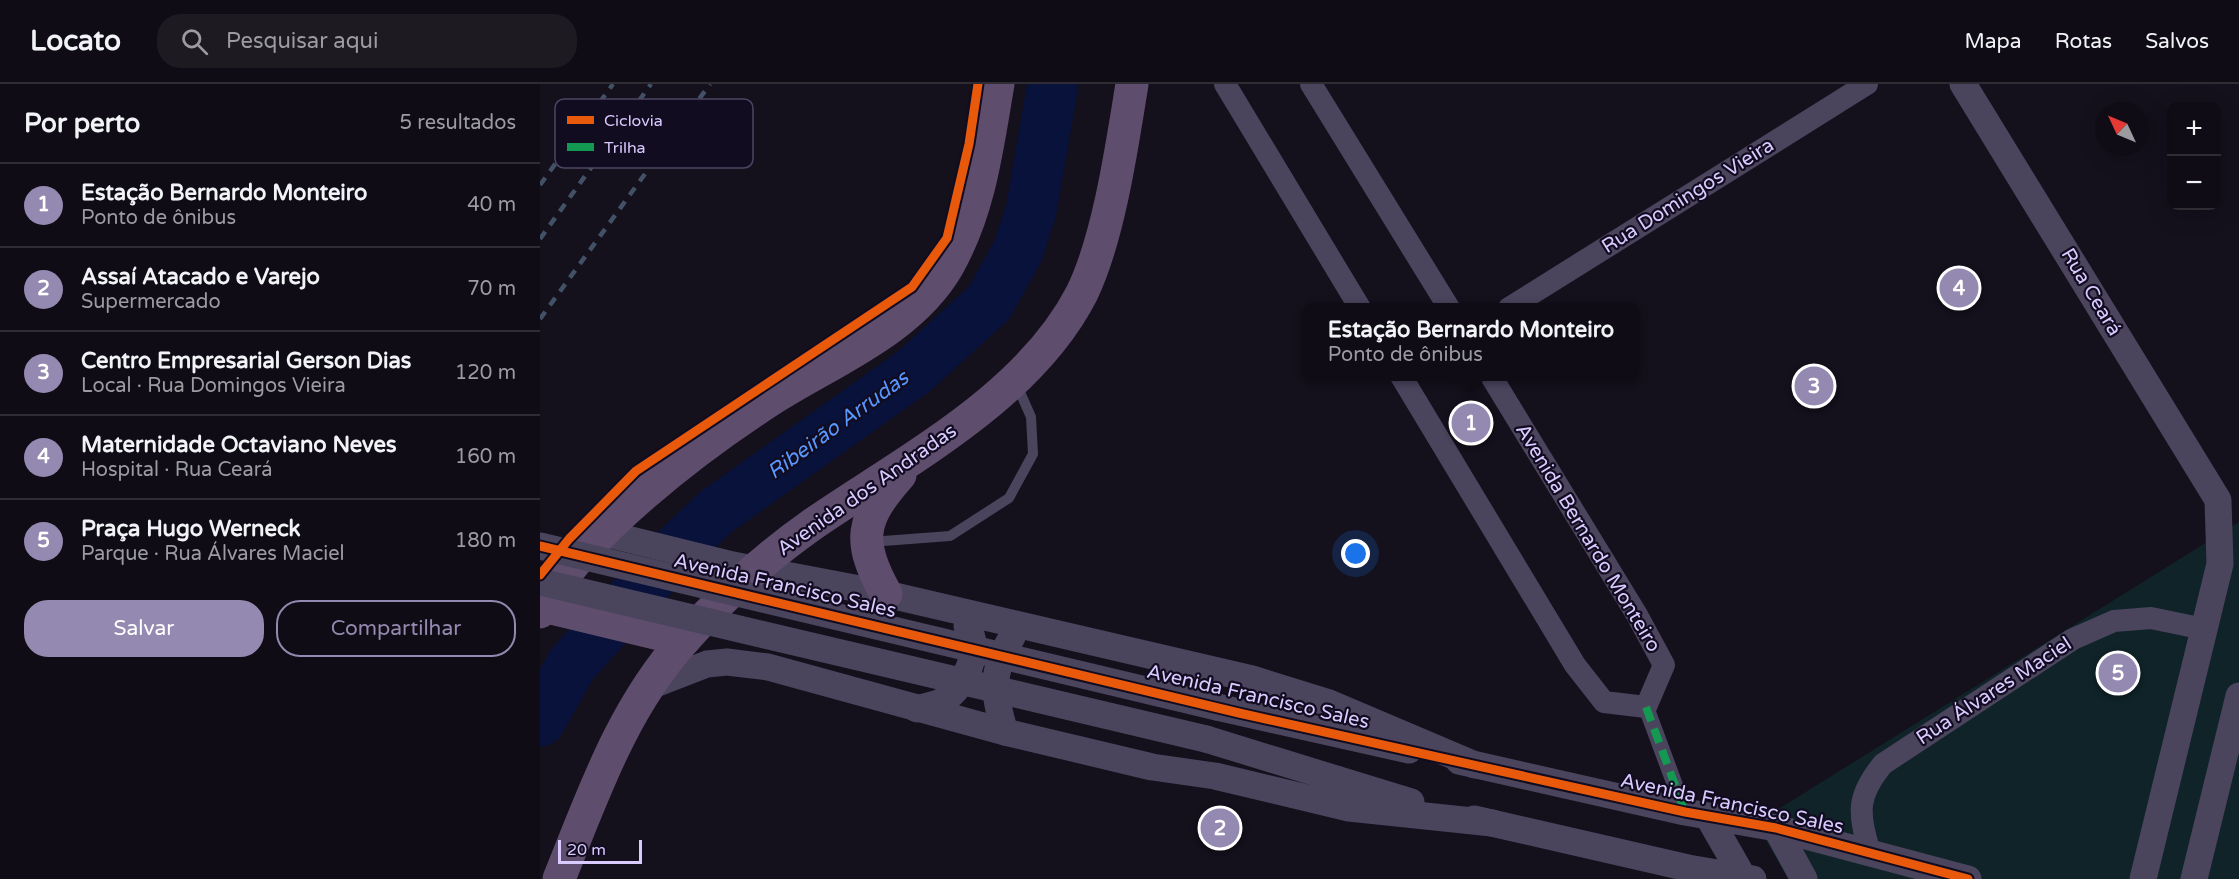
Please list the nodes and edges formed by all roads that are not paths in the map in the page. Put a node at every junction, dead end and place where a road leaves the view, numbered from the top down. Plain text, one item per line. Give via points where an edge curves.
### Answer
1 (998, 84) edge
2 (1132, 84) edge
3 (1225, 84) edge
4 (1311, 84) edge
5 (1867, 84) edge
6 (1963, 84) edge
7 (1357, 303) edge
8 (1446, 303) edge
9 (1517, 303) edge
10 (1014, 378) junction
11 (1404, 381) edge
12 (1494, 381) edge
13 (920, 453) junction
14 (2229, 502) edge
15 (612, 535) junction
16 (867, 543) junction
17 (540, 546) edge
18 (2229, 566) edge
19 (744, 567) junction
20 (886, 594) junction
21 (541, 600) edge
22 (956, 612) junction
23 (1027, 626) junction
24 (2204, 629) junction
25 (684, 640) junction
26 (645, 688) junction
27 (2239, 696) edge
28 (1646, 707) junction
29 (917, 709) junction
30 (1005, 732) junction
31 (1475, 765) junction
32 (1696, 814) junction
33 (1492, 824) junction
34 (1776, 828) junction
35 (1870, 854) junction
36 (1747, 878) edge
37 (559, 879) edge
38 (1804, 879) edge
39 (1968, 879) edge
40 (2143, 879) edge
41 (2194, 879) edge

1 - 15 main road via 982,182 969,224 947,268 928,293 905,316 768,402 665,478
2 - 10 main road, Avenida dos Andradas via 1101,240 1082,292 1051,340
3 - 7 street
4 - 8 street
5 - 9 street, Rua Domingos Vieira
6 - 14 street, Rua Ceará
10 - 13 main road, Avenida dos Andradas via 986,406
10 - 16 lane via 1031,417 1033,454 1009,498 950,536
11 - 28 street via 1575,665 1604,702
12 - 28 street, Avenida Bernardo Monteiro via 1664,665
13 - 16 main road via 874,511 867,526
13 - 19 main road, Avenida dos Andradas
14 - 18 street
15 - 19 street, Avenida Francisco Sales
15 - 21 main road via 574,564
16 - 20 main road via 871,566
17 - 31 street, Avenida Francisco Sales, bridge
18 - 24 street
19 - 20 street, Avenida Francisco Sales
19 - 25 main road, Avenida dos Andradas
20 - 22 street, Avenida Francisco Sales
21 - 25 main road
21 - 33 street, bridge via 1206,739
22 - 23 street, Avenida Francisco Sales
22 - 29 street via 970,630 973,657 963,682 943,701
23 - 30 street via 1013,636 1000,657 994,681
23 - 31 street, Avenida Francisco Sales via 1252,679 1329,703
24 - 35 street, Rua Álvares Maciel via 2151,618 2114,621 2073,639 1883,764 1862,795 1862,824
24 - 40 street
25 - 26 main road, Avenida dos Andradas
26 - 29 street via 707,664 727,662 768,667
26 - 37 main road, Avenida dos Andradas via 608,755
27 - 41 street
28 - 32 street
29 - 30 street
30 - 33 street via 1349,808
31 - 32 street, Avenida Francisco Sales
32 - 34 street, Avenida Francisco Sales
32 - 36 street
33 - 36 street
34 - 35 street, Avenida Francisco Sales
34 - 38 street
35 - 39 street, Avenida Francisco Sales

